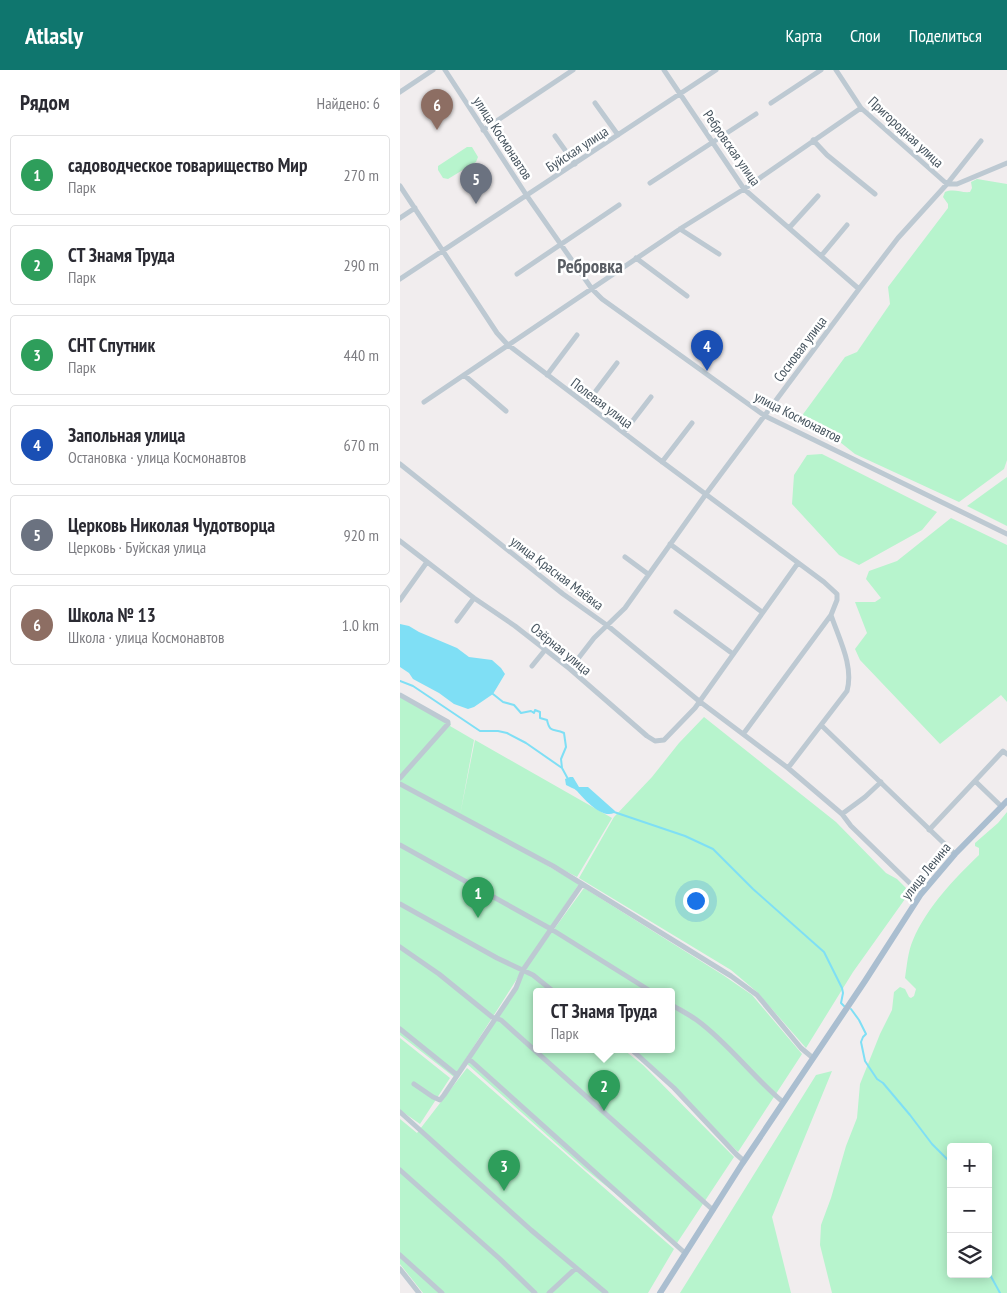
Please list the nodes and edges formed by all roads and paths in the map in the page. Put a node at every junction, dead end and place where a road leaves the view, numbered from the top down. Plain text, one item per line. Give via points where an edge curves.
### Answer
1 (432, 70) edge
2 (445, 70) edge
3 (573, 70) edge
4 (664, 70) edge
5 (716, 70) edge
6 (821, 70) edge
7 (836, 70) edge
8 (400, 92) edge
9 (681, 94) junction
10 (771, 103) dead end
11 (596, 104) dead end
12 (861, 108) junction
13 (756, 114) dead end
14 (483, 130) junction
15 (618, 135) junction
16 (555, 136) dead end
17 (813, 140) junction
18 (713, 141) junction
19 (981, 141) dead end
20 (1007, 163) edge
21 (575, 164) junction
22 (650, 183) dead end
23 (947, 184) junction
24 (400, 186) edge
25 (744, 190) junction
26 (875, 194) dead end
27 (526, 196) junction
28 (818, 196) dead end
29 (619, 205) dead end
30 (415, 208) junction
31 (400, 218) edge
32 (847, 226) dead end
33 (789, 228) junction
34 (680, 229) junction
35 (560, 244) junction
36 (443, 251) junction
37 (719, 254) dead end
38 (821, 256) junction
39 (636, 258) junction
40 (517, 274) dead end
41 (400, 279) edge
42 (592, 289) junction
43 (859, 289) junction
44 (687, 296) dead end
45 (577, 334) dead end
46 (507, 344) junction
47 (617, 363) dead end
48 (547, 375) junction
49 (464, 376) junction
50 (651, 397) dead end
51 (424, 402) dead end
52 (586, 404) junction
53 (506, 411) dead end
54 (765, 416) junction
55 (692, 423) dead end
56 (624, 432) junction
57 (662, 462) junction
58 (400, 464) edge
59 (706, 494) junction
60 (1007, 534) edge
61 (400, 541) edge
62 (670, 544) junction
63 (625, 557) dead end
64 (427, 562) junction
65 (798, 563) junction
66 (648, 574) junction
67 (474, 598) junction
68 (400, 600) edge
69 (676, 612) dead end
70 (762, 612) junction
71 (831, 615) junction
72 (457, 621) dead end
73 (608, 626) junction
74 (545, 650) junction
75 (733, 654) junction
76 (532, 666) dead end
77 (570, 669) junction
78 (400, 695) edge
79 (699, 701) junction
80 (821, 724) junction
81 (744, 733) junction
82 (1007, 754) edge
83 (788, 768) junction
84 (400, 778) edge
85 (975, 781) junction
86 (881, 782) junction
87 (400, 784) edge
88 (1004, 804) edge
89 (842, 814) junction
90 (929, 830) junction
91 (400, 845) edge
92 (954, 854) junction
93 (582, 884) junction
94 (921, 894) junction
95 (400, 904) edge
96 (551, 929) junction
97 (400, 947) edge
98 (522, 970) junction
99 (549, 988) edge
100 (646, 988) edge
101 (675, 1007) edge
102 (496, 1018) junction
103 (400, 1029) edge
104 (533, 1048) edge
105 (539, 1053) edge
106 (635, 1053) edge
107 (813, 1058) junction
108 (469, 1059) junction
109 (457, 1075) junction
110 (414, 1084) dead end
111 (783, 1102) junction
112 (400, 1112) edge
113 (744, 1160) junction
114 (400, 1170) edge
115 (713, 1210) junction
116 (685, 1253) junction
117 (400, 1255) edge
118 (576, 1268) junction
119 (400, 1269) edge
120 (419, 1293) edge
121 (442, 1293) edge
122 (535, 1293) edge
123 (550, 1293) edge
124 (606, 1293) edge
125 (660, 1293) edge

1 - 8 street
2 - 14 street, улица Космонавтов
3 - 14 street
4 - 9 street, Ребровская улица
5 - 9 street, Буйская улица
6 - 10 street
7 - 12 street, Пригородная улица
9 - 15 street, Буйская улица
9 - 18 street, Ребровская улица
11 - 15 street
12 - 17 street
12 - 23 street, Пригородная улица
13 - 18 street
14 - 27 street, улица Космонавтов
15 - 21 street, Буйская улица
16 - 21 street
17 - 25 street
17 - 26 street
18 - 22 street
18 - 25 street, Ребровская улица
19 - 23 street, Сосновая улица
20 - 23 street via 957,184
21 - 27 street, Буйская улица
23 - 43 street, Сосновая улица via 898,238
24 - 30 street, Полевая улица
25 - 33 street, Ребровская улица
25 - 34 street
27 - 35 street, улица Космонавтов
27 - 36 street, Буйская улица
28 - 33 street
29 - 35 street
30 - 31 street
30 - 36 street, Полевая улица
32 - 38 street
33 - 38 street, Ребровская улица
34 - 37 street
34 - 39 street
35 - 40 street
35 - 42 street, улица Космонавтов
36 - 41 street, Буйская улица
36 - 46 street, Полевая улица
38 - 43 street, Ребровская улица
39 - 42 street
39 - 44 street
42 - 46 street
42 - 54 street, улица Космонавтов
43 - 54 street, Сосновая улица
45 - 48 street
46 - 48 street, Полевая улица
46 - 49 street
47 - 52 street
48 - 52 street, Полевая улица
49 - 51 street
49 - 53 street
50 - 56 street
52 - 56 street, Полевая улица
54 - 59 street, Сосновая улица
54 - 60 street, улица Космонавтов
55 - 57 street
56 - 57 street, Полевая улица
57 - 59 street, Полевая улица
58 - 73 street, улица Красная Маёвка
59 - 62 street, Сосновая улица
59 - 65 street, Полевая улица
61 - 64 street, Озёрная улица
62 - 66 street, Сосновая улица
62 - 70 street
63 - 66 street
64 - 67 street, Озёрная улица
64 - 68 street
65 - 70 street
65 - 71 street, Полевая улица via 837,594
66 - 73 street, Сосновая улица
67 - 72 street
67 - 74 street, Озёрная улица
69 - 75 street
70 - 75 street
71 - 80 street via 847,660 849,684
71 - 81 street
73 - 77 street, Сосновая улица via 594,638
73 - 79 street, улица Красная Маёвка
74 - 76 street
74 - 77 street, Озёрная улица
75 - 79 street
77 - 79 street, Озёрная улица via 655,741 670,736
78 - 84 street via 448,724
79 - 81 street, улица Красная Маёвка
80 - 83 street
80 - 86 street
81 - 83 street, улица Красная Маёвка
82 - 85 street via 1003,751
83 - 89 street, улица Красная Маёвка
85 - 88 street
85 - 90 street
86 - 89 street
86 - 90 street
87 - 93 street
88 - 92 main road, улица Ленина
89 - 94 street, улица Красная Маёвка
90 - 92 street
91 - 96 street
92 - 94 main road, улица Ленина
93 - 96 street
93 - 107 street via 748,988
94 - 107 main road, улица Ленина
95 - 98 street
96 - 98 street
96 - 100 street
97 - 102 street
98 - 99 street
98 - 102 street via 516,988
101 - 111 street via 699,1022
102 - 104 street
102 - 108 street
103 - 109 street
105 - 115 street
106 - 113 street
107 - 111 main road, улица Ленина
108 - 109 street
108 - 116 street
109 - 110 street via 440,1100
111 - 113 main road, улица Ленина
112 - 118 street
113 - 115 main road, улица Ленина
114 - 122 street
115 - 116 main road, улица Ленина
116 - 125 main road, улица Ленина
117 - 121 street
118 - 123 street
118 - 124 street
119 - 120 street

